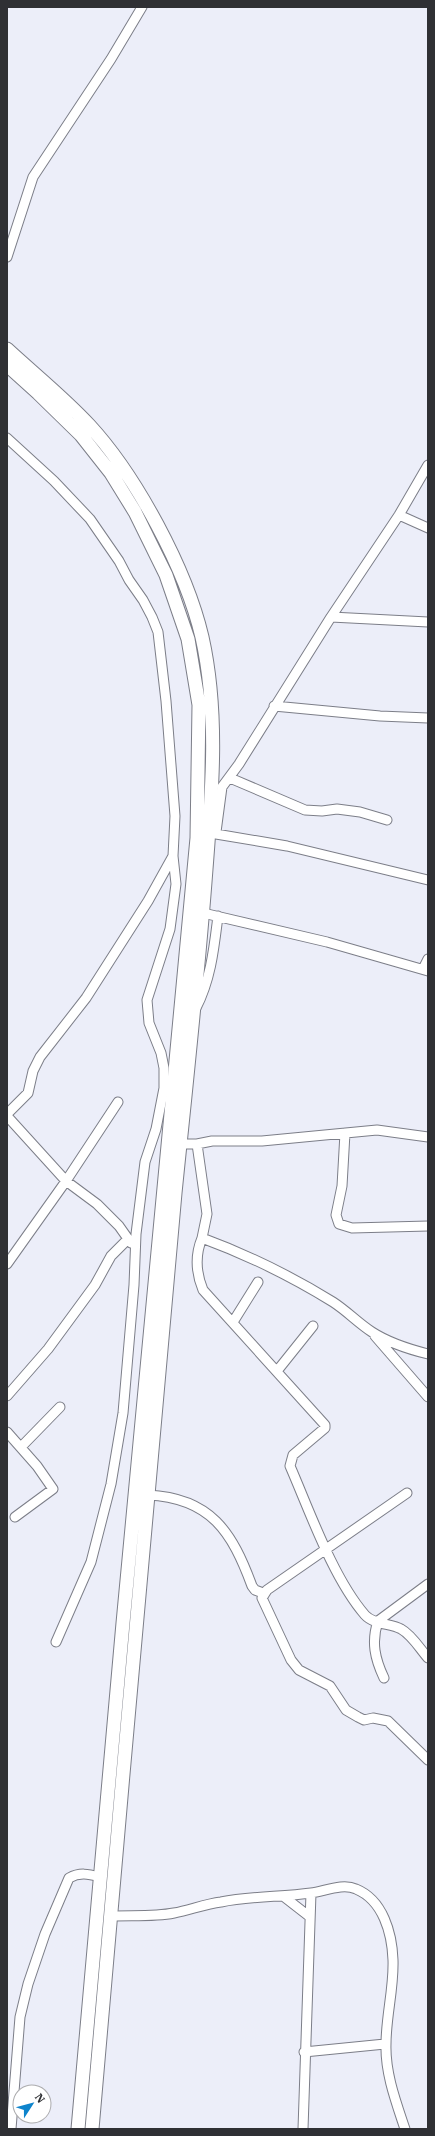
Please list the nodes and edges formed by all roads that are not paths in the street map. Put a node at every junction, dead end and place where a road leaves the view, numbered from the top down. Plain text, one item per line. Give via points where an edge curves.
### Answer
1 (142, 7) edge
2 (7, 257) edge
3 (7, 349) edge
4 (7, 366) edge
5 (7, 438) edge
6 (428, 465) edge
7 (400, 515) junction
8 (428, 528) edge
9 (331, 617) junction
10 (428, 622) edge
11 (274, 706) junction
12 (428, 718) edge
13 (230, 778) junction
14 (387, 820) dead end
15 (212, 833) junction
16 (173, 856) junction
17 (428, 880) edge
18 (203, 913) junction
19 (218, 916) junction
20 (428, 959) edge
21 (425, 970) edge
22 (193, 1014) junction
23 (118, 1102) dead end
24 (7, 1115) edge
25 (345, 1133) junction
26 (428, 1137) edge
27 (174, 1144) junction
28 (197, 1144) junction
29 (152, 1145) junction
30 (66, 1181) junction
31 (428, 1226) edge
32 (202, 1238) junction
33 (128, 1240) junction
34 (135, 1247) junction
35 (7, 1264) edge
36 (258, 1282) dead end
37 (233, 1322) junction
38 (313, 1326) dead end
39 (371, 1332) junction
40 (402, 1347) junction
41 (428, 1354) edge
42 (393, 1357) junction
43 (277, 1371) junction
44 (7, 1396) edge
45 (428, 1397) edge
46 (60, 1406) dead end
47 (7, 1432) edge
48 (21, 1447) junction
49 (408, 1493) dead end
50 (148, 1495) junction
51 (15, 1518) dead end
52 (326, 1549) junction
53 (428, 1584) edge
54 (263, 1593) junction
55 (378, 1621) junction
56 (56, 1642) dead end
57 (428, 1658) edge
58 (384, 1678) dead end
59 (428, 1760) edge
60 (100, 1877) junction
61 (311, 1893) junction
62 (283, 1896) junction
63 (111, 1916) junction
64 (310, 1917) junction
65 (386, 2044) junction
66 (304, 2052) junction
67 (11, 2129) edge
68 (78, 2129) edge
69 (92, 2129) edge
70 (303, 2129) edge
71 (405, 2129) edge

1 - 2 street via 33,177
3 - 15 highway via 88,424 120,464 146,504 179,570 201,636 211,702 214,765
4 - 27 highway via 81,435 111,474 135,512 166,575 188,639 199,704 198,838
5 - 16 street via 54,481 90,519 143,600 158,632 171,752 175,816
6 - 7 street
7 - 8 street
7 - 9 street
9 - 10 street
9 - 11 street
11 - 12 street
11 - 13 street
13 - 14 street via 305,810 337,809 360,812
13 - 15 street via 222,787
15 - 17 street via 287,846
15 - 18 highway
16 - 24 street via 148,901 86,998 40,1056 33,1071 28,1093
16 - 29 street via 176,884 170,929 146,1000 149,1023 164,1068 164,1088
18 - 19 street
18 - 22 highway
19 - 21 street via 327,942
19 - 22 street via 204,993
20 - 21 street
22 - 27 highway
23 - 30 street
24 - 30 street
25 - 26 street via 377,1130
25 - 28 street via 262,1141 212,1140
25 - 31 street via 342,1186 336,1215 339,1224 352,1228
27 - 28 street
27 - 29 street
27 - 50 highway
27 - 60 highway
28 - 32 street via 207,1214
29 - 34 street via 145,1162
30 - 33 street via 97,1204 119,1226
30 - 35 street
32 - 37 street via 197,1258 198,1280 202,1290
32 - 39 street via 248,1255 276,1270 338,1305
33 - 34 street
33 - 44 street via 111,1256 95,1286 48,1350
34 - 56 street via 124,1413 111,1484 91,1562
36 - 37 street
37 - 43 street
38 - 43 street
39 - 40 street
39 - 42 street
40 - 41 street
40 - 42 street
42 - 45 street
43 - 52 street via 325,1425 293,1455 290,1466
46 - 48 street
47 - 48 street
48 - 51 street via 53,1489
49 - 52 street
50 - 54 street via 180,1500 209,1513 228,1535 252,1586
50 - 63 highway
52 - 54 street
52 - 55 street via 351,1596 366,1616
53 - 55 street
54 - 59 street via 262,1598 286,1650 299,1670 330,1686 346,1710 358,1717 364,1720 373,1718 388,1721
55 - 57 street via 403,1630
55 - 58 street via 373,1642 375,1656
60 - 67 street via 81,1873 69,1878 45,1934 20,2017
60 - 68 highway
61 - 62 street
61 - 64 street
61 - 65 street via 355,1888 366,1895 382,1912 388,1924 393,1959
62 - 63 street via 222,1901 173,1913
62 - 64 street
63 - 69 highway
64 - 66 street
65 - 66 street
65 - 71 street via 392,2087
66 - 70 street

